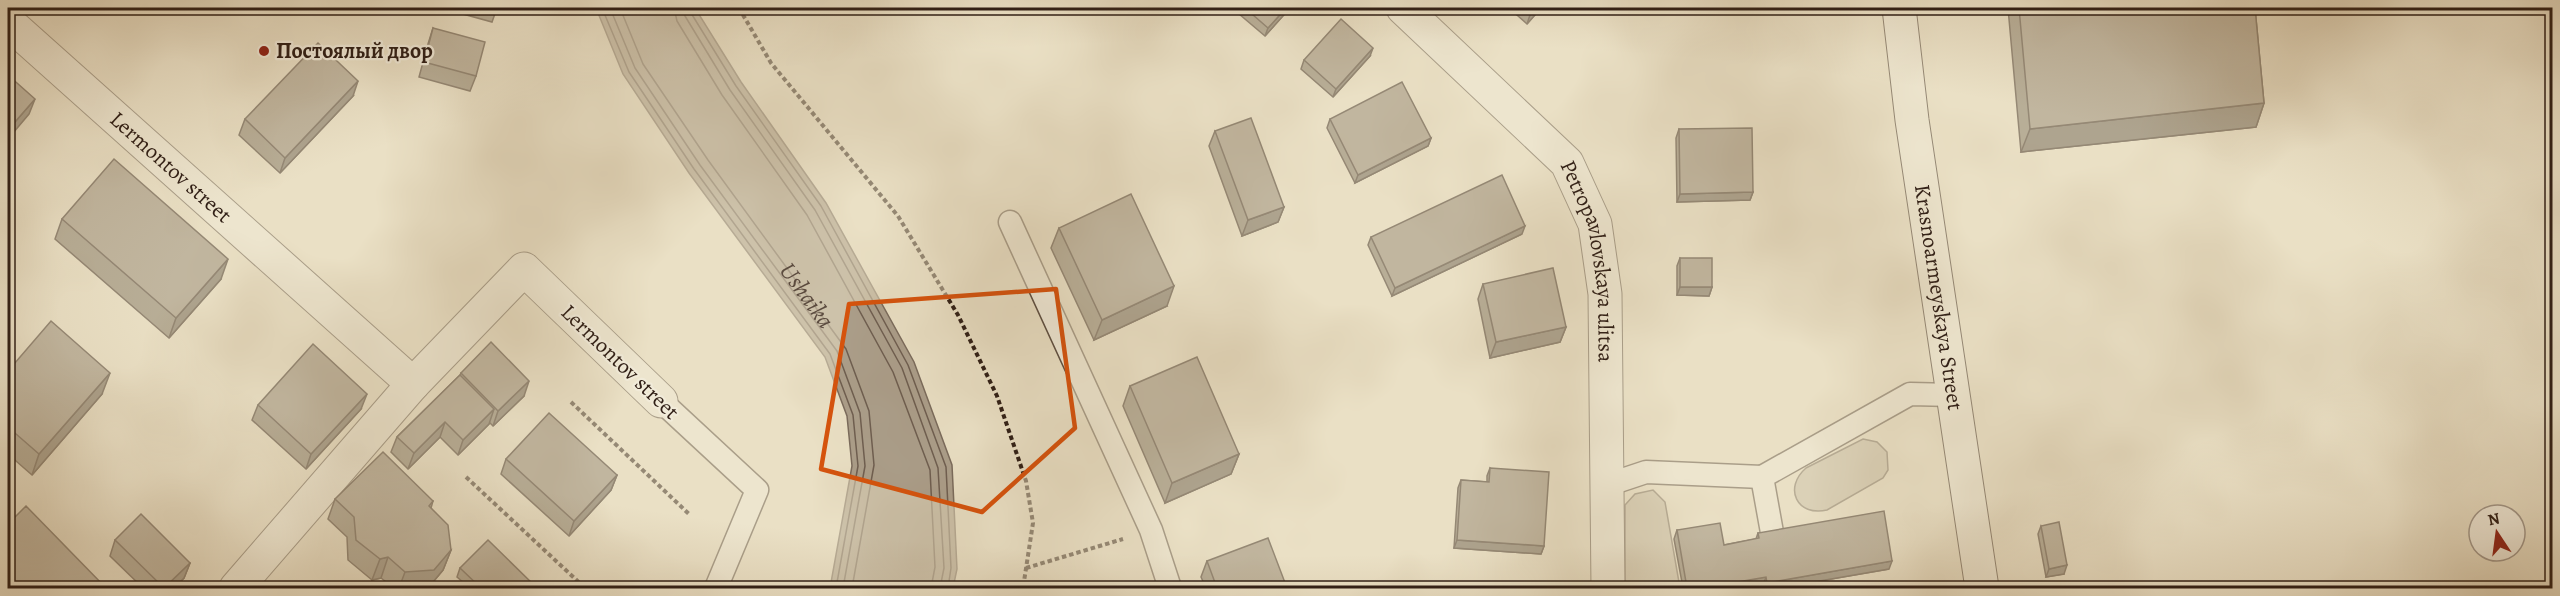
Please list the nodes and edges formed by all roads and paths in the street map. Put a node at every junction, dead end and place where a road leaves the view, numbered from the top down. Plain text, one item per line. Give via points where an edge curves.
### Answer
1 (739, 8) edge
2 (1403, 8) edge
3 (1899, 8) edge
4 (8, 22) edge
5 (1010, 222) dead end
6 (412, 384) junction
7 (1954, 395) junction
8 (660, 401) joint
9 (571, 402) dead end
10 (466, 477) dead end
11 (1762, 477) junction
12 (1607, 485) junction
13 (690, 515) dead end
14 (1151, 530) junction
15 (1026, 568) junction
16 (236, 588) edge
17 (585, 588) edge
18 (716, 588) edge
19 (1023, 588) edge
20 (1170, 588) edge
21 (1608, 588) edge
22 (1782, 588) edge
23 (1982, 588) edge

1 - 15 path via 771,63 898,216 958,315 997,396 1026,481 1033,524
2 - 12 street, Petropavlovskaya ulitsa via 1567,163 1595,224 1605,294
3 - 7 street, Krasnoarmeyskaya Street
4 - 6 street, Lermontov street
5 - 14 lane
6 - 8 street, Lermontov street via 524,269
6 - 16 street, Lermontov street
7 - 11 lane via 1910,394
7 - 23 street, Krasnoarmeyskaya Street
8 - 18 lane, Lermontov street via 757,490
9 - 13 path
10 - 17 path
11 - 12 lane via 1646,472
11 - 22 lane
12 - 21 street, Petropavlovskaya ulitsa
14 - 15 path
14 - 20 lane
15 - 19 path

